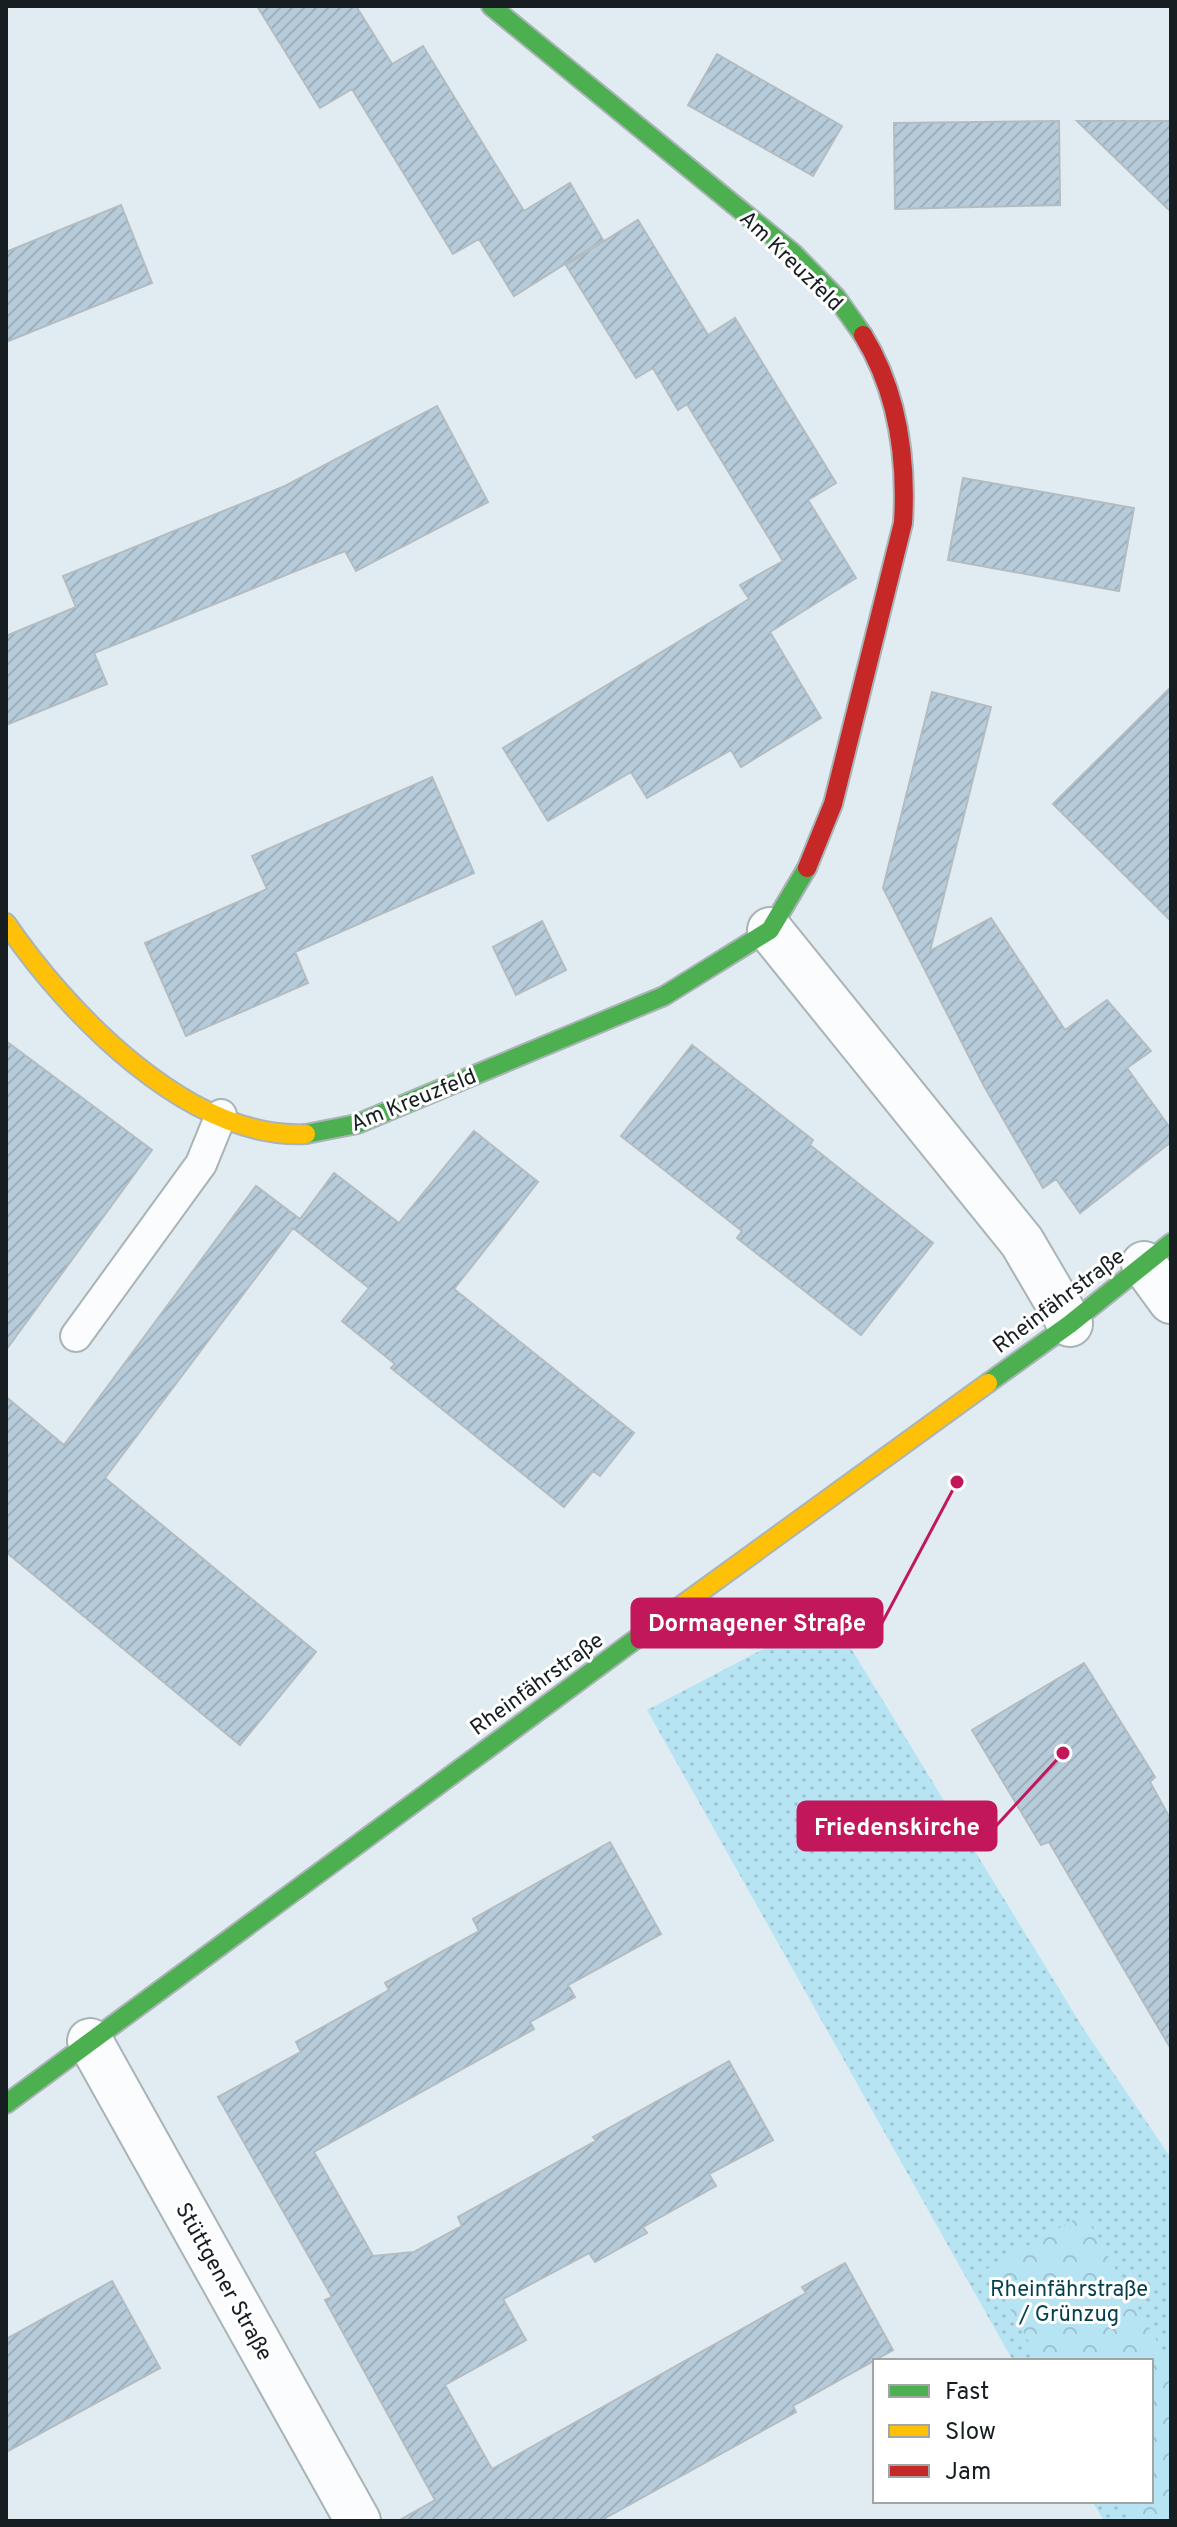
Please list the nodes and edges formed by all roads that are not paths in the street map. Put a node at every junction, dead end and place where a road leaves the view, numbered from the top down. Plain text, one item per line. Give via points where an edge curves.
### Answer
1 (491, 6) edge
2 (6, 923) edge
3 (770, 930) junction
4 (221, 1115) junction
5 (1158, 1254) edge
6 (1171, 1301) edge
7 (1070, 1324) junction
8 (76, 1336) dead end
9 (90, 2041) junction
10 (6, 2104) edge
11 (358, 2521) edge

1 - 3 street, Am Kreuzfeld via 776,240 845,310 869,343 888,384 903,440 903,523 833,804 806,869
2 - 4 street, Am Kreuzfeld via 43,976 85,1022 152,1076
3 - 4 street, Am Kreuzfeld via 664,996 357,1124 287,1134
3 - 7 street via 1022,1242
4 - 8 lane via 201,1164
5 - 6 street
5 - 7 street, Rheinfährstraße
7 - 9 street, Rheinfährstraße
9 - 10 street, Rheinfährstraße
9 - 11 street, Stüttgener Straße

